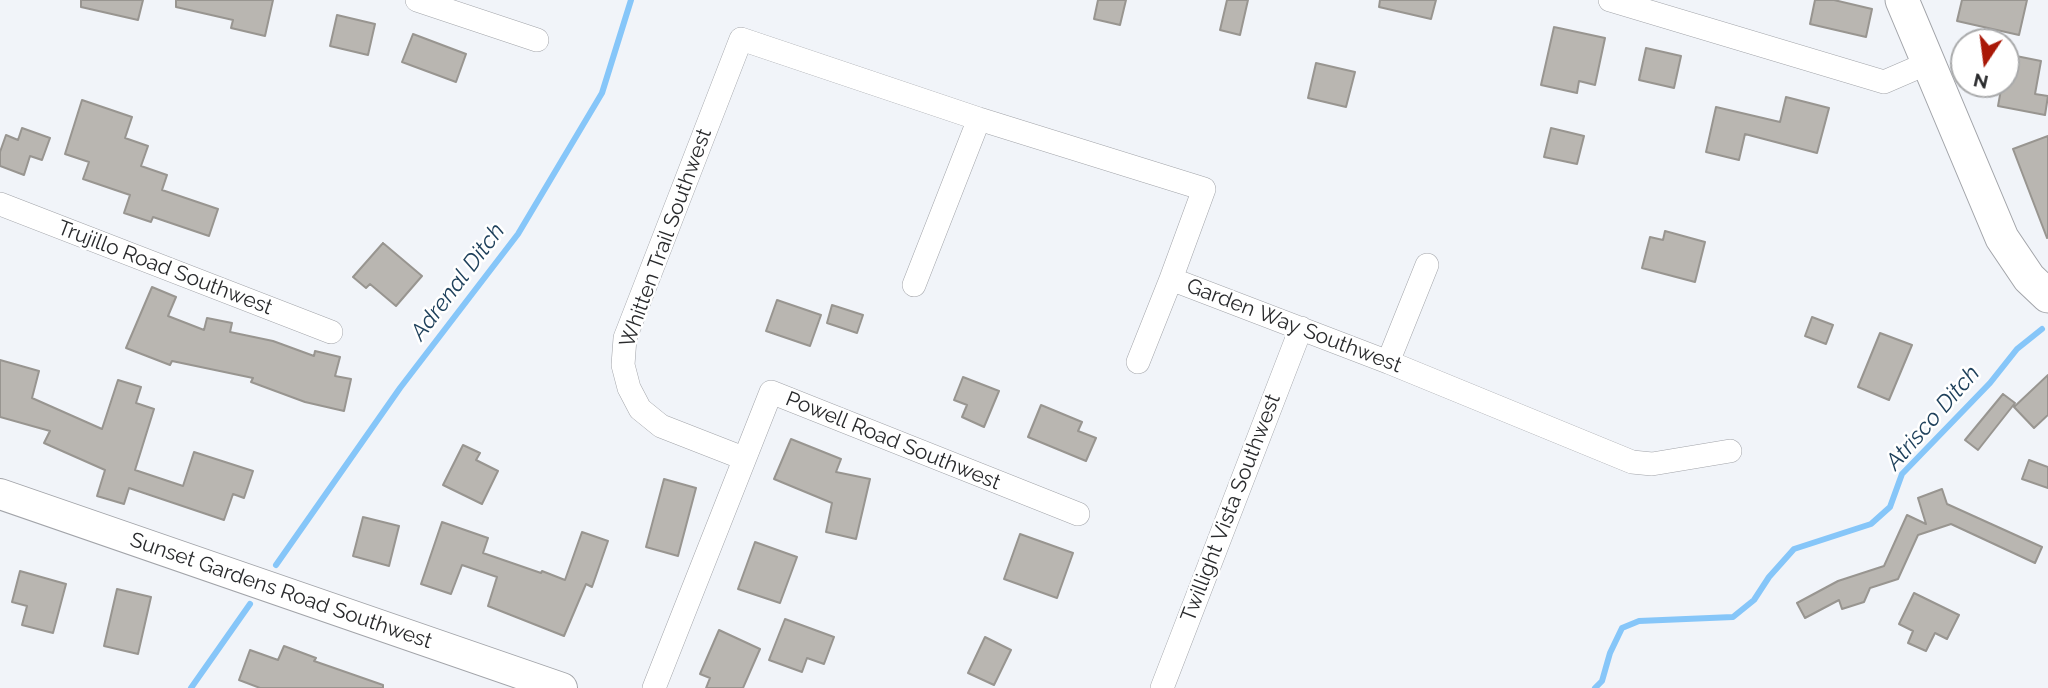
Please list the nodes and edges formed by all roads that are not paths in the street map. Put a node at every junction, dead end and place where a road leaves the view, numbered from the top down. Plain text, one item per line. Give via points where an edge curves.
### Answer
1 (417, 0) edge
2 (1610, 0) edge
3 (1902, 0) edge
4 (741, 39) joint
5 (537, 40) dead end
6 (1928, 63) junction
7 (979, 119) junction
8 (0, 204) edge
9 (1427, 265) dead end
10 (1171, 279) junction
11 (914, 285) dead end
12 (2039, 287) edge
13 (1301, 328) junction
14 (331, 332) dead end
15 (1138, 362) dead end
16 (1388, 362) junction
17 (1730, 451) dead end
18 (743, 458) junction
19 (0, 494) edge
20 (1077, 514) dead end
21 (562, 688) edge
22 (654, 688) edge
23 (1162, 688) edge

1 - 5 street
2 - 6 street via 1884,82
3 - 6 main road
4 - 7 street, Garden Way Southwest
4 - 18 street, Whitten Trail Southwest via 625,338 623,365 640,409 661,426
6 - 12 main road via 2002,238
7 - 10 street, Garden Way Southwest via 1204,189
7 - 11 street
8 - 14 street, Trujillo Road Southwest
9 - 16 street
10 - 13 street, Garden Way Southwest
10 - 15 street
13 - 16 street, Garden Way Southwest
13 - 23 street, Twillight Vista Southwest
16 - 17 street, Garden Way Southwest via 1632,462 1652,464
18 - 20 street, Powell Road Southwest via 771,392
18 - 22 street, Powell Road Southwest
19 - 21 street, Sunset Gardens Road Southwest

